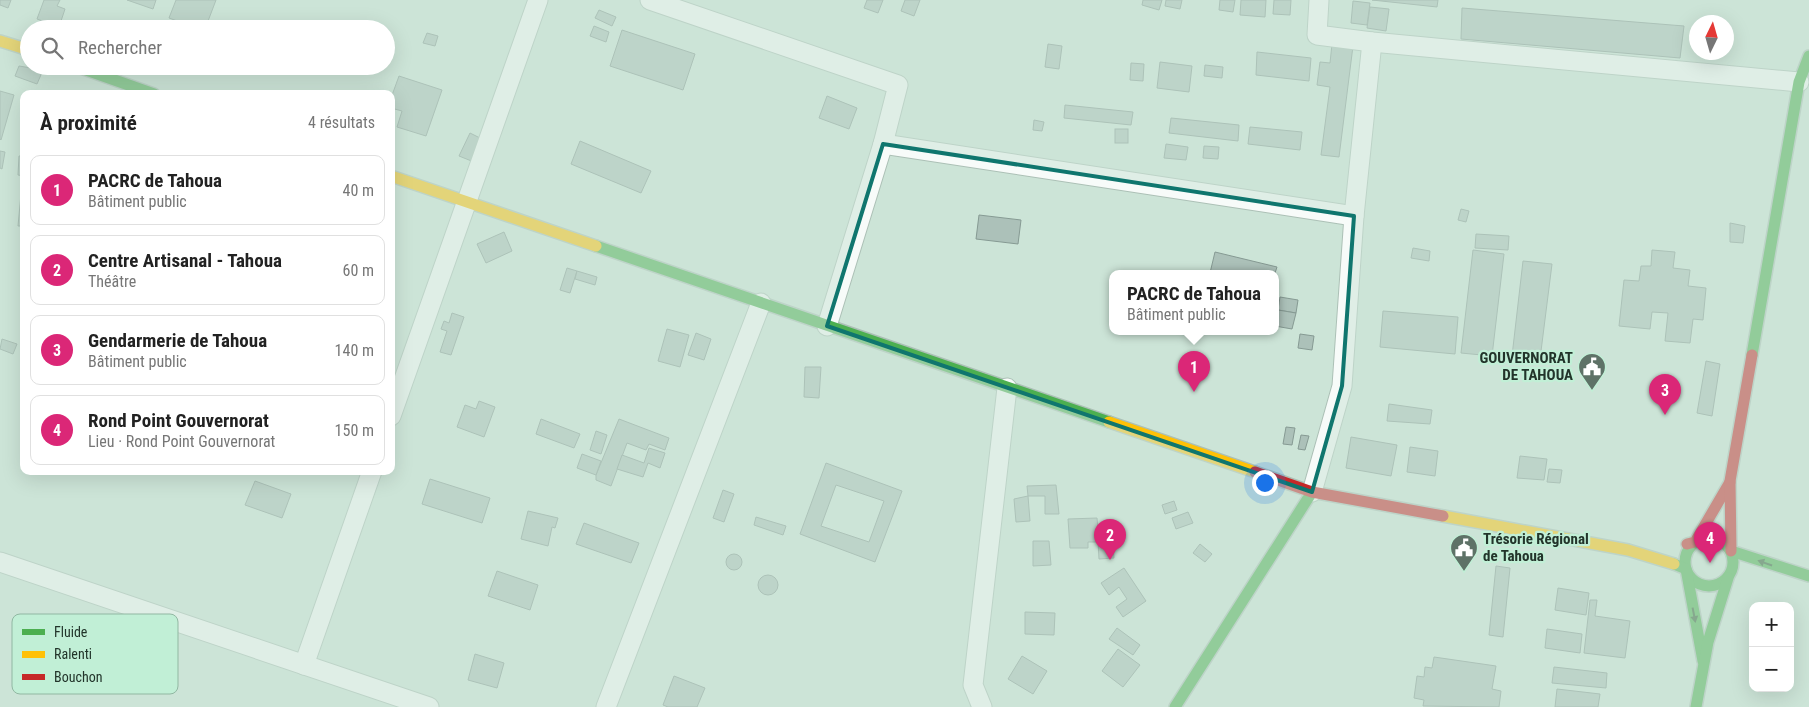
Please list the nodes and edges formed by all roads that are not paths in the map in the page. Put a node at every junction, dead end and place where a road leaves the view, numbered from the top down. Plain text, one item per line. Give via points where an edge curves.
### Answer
1 (538, 0) edge
2 (650, 0) edge
3 (1319, 0) edge
4 (0, 40) edge
5 (1372, 42) junction
6 (20, 47) edge
7 (1809, 56) edge
8 (100, 75) edge
9 (1799, 82) junction
10 (143, 90) edge
11 (884, 144) junction
12 (395, 177) edge
13 (467, 202) junction
14 (1354, 216) junction
15 (761, 303) junction
16 (827, 326) junction
17 (1007, 388) junction
18 (395, 405) edge
19 (371, 475) edge
20 (1730, 481) junction
21 (1312, 492) junction
22 (1695, 542) junction
23 (1675, 545) dead end
24 (1656, 548) dead end
25 (1628, 550) junction
26 (1731, 551) junction
27 (0, 562) edge
28 (1686, 569) junction
29 (1804, 575) edge
30 (1773, 576) dead end
31 (1746, 577) dead end
32 (1728, 578) junction
33 (153, 614) edge
34 (178, 622) edge
35 (1703, 661) junction
36 (304, 665) junction
37 (429, 707) edge
38 (606, 707) edge
39 (982, 707) edge
40 (1175, 707) edge
41 (1696, 707) edge

1 - 13 street
2 - 11 street via 898,85
3 - 5 street via 1317,35
4 - 6 street
5 - 9 street
5 - 14 street
7 - 9 street
8 - 10 street
9 - 20 street
11 - 14 street
11 - 16 street
12 - 13 street
13 - 15 street
13 - 18 street
14 - 21 street via 1342,386
15 - 16 street
15 - 38 street
16 - 17 street
17 - 21 street
17 - 39 street via 973,685
19 - 36 street
20 - 22 street
20 - 26 street
21 - 25 street
21 - 40 street
22 - 23 street
22 - 26 street via 1711,538 1726,544
22 - 28 street via 1685,557
24 - 25 street
25 - 28 street
29 -> 26 street
26 - 32 street via 1734,565
27 - 33 street
28 - 32 street via 1694,581 1708,586 1715,586
28 -> 35 street
29 - 30 street
31 - 32 street
32 - 35 street
34 - 36 street
35 - 41 street
36 - 37 street

